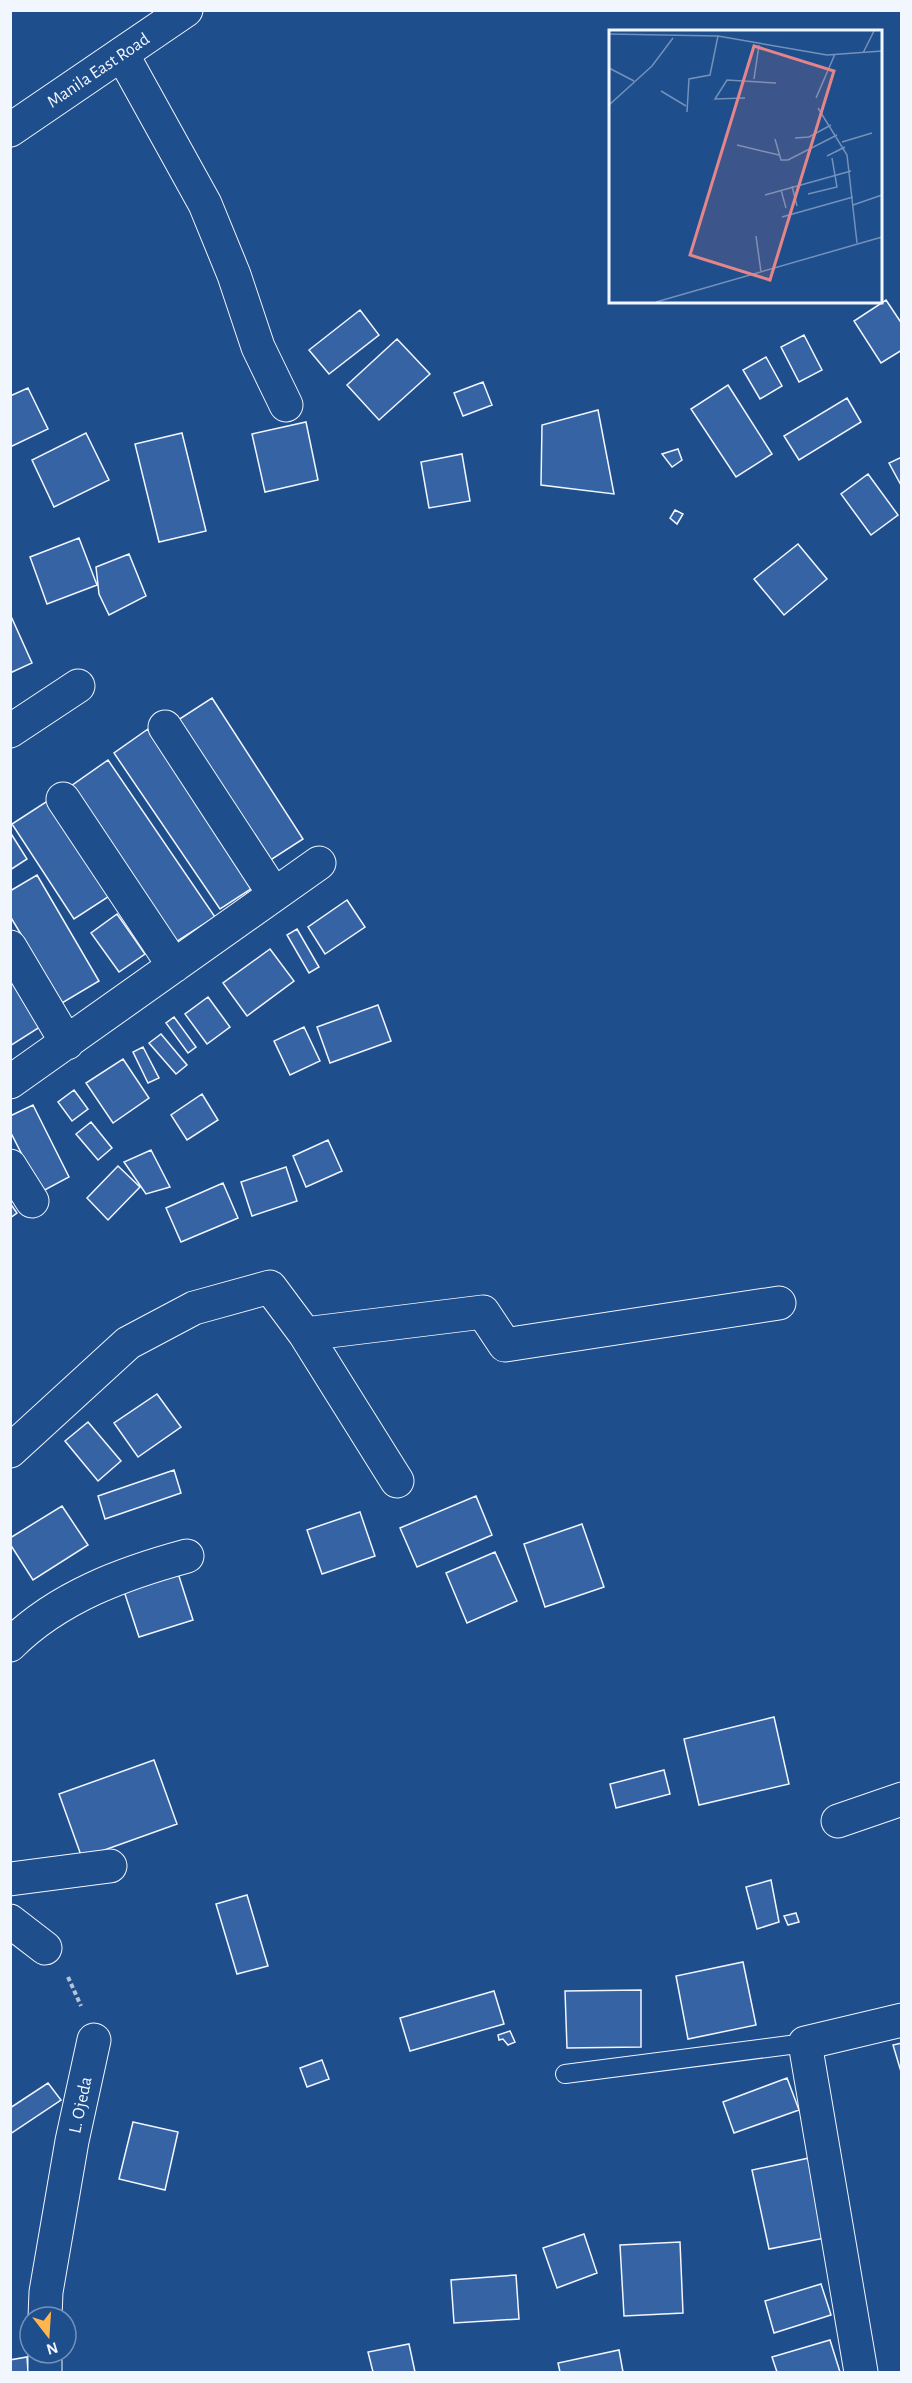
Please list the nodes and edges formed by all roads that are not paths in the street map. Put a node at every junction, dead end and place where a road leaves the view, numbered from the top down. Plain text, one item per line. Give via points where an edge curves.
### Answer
1 (186, 10) edge
2 (122, 54) junction
3 (10, 130) edge
4 (286, 405) dead end
5 (78, 686) dead end
6 (165, 727) dead end
7 (10, 731) edge
8 (63, 800) dead end
9 (319, 863) dead end
10 (274, 894) junction
11 (10, 947) edge
12 (174, 966) junction
13 (66, 1042) junction
14 (10, 1082) edge
15 (10, 1166) edge
16 (32, 1201) dead end
17 (779, 1303) dead end
18 (305, 1334) junction
19 (10, 1451) edge
20 (397, 1481) dead end
21 (187, 1556) dead end
22 (10, 1645) edge
23 (902, 1798) edge
24 (838, 1821) dead end
25 (110, 1866) dead end
26 (10, 1879) edge
27 (10, 1922) edge
28 (45, 1948) road end
29 (902, 2020) edge
30 (94, 2040) road end
31 (805, 2043) junction
32 (565, 2074) dead end
33 (45, 2305) edge
34 (861, 2373) edge

1 - 2 street, Manila East Road
2 - 3 street, Manila East Road
2 - 4 street via 205,204 258,346
5 - 7 street
6 - 10 street
8 - 12 street
9 - 10 street
10 - 12 street
11 - 13 street
12 - 13 street
13 - 14 street
15 - 16 street
17 - 18 street via 505,1345 483,1312
18 - 19 street via 270,1287 194,1308 128,1343
18 - 20 street
21 - 22 street via 132,1571 93,1588
23 - 24 street
25 - 26 street
27 - 28 street
29 - 31 street
30 - 33 street, L. Ojeda via 68,2164
31 - 32 lane
31 - 34 street

